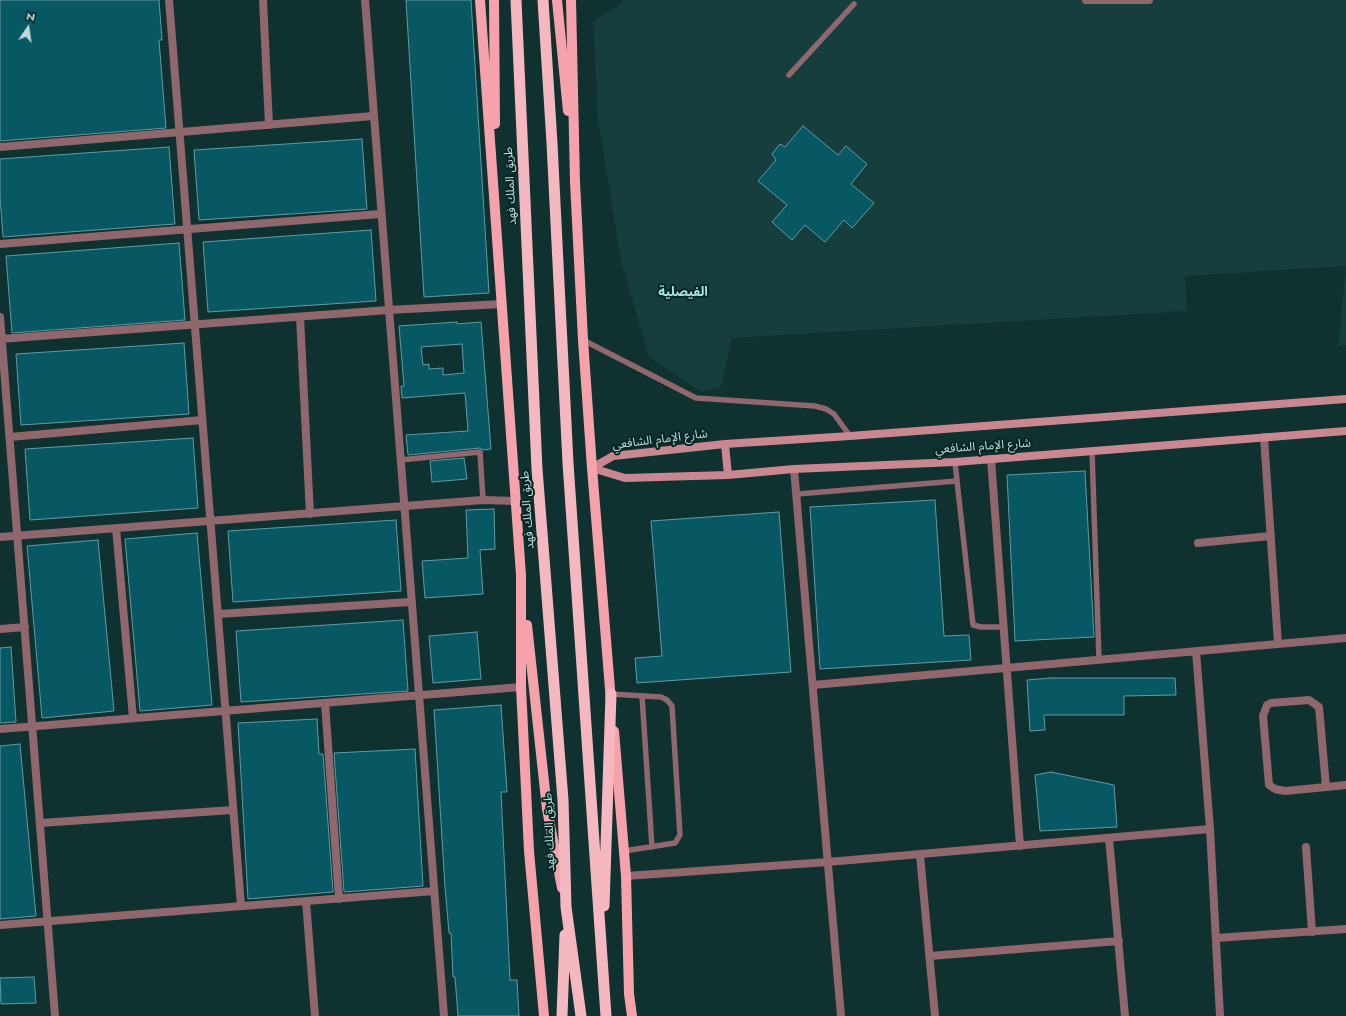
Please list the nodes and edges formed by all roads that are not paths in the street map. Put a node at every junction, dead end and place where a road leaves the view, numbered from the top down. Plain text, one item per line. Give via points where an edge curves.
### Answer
1 (169, 0) edge
2 (262, 0) edge
3 (365, 0) edge
4 (480, 0) edge
5 (494, 0) edge
6 (516, 0) edge
7 (543, 0) edge
8 (557, 0) edge
9 (571, 0) edge
10 (1086, 0) edge
11 (1126, 0) edge
12 (1149, 0) edge
13 (854, 4) dead end
14 (789, 75) dead end
15 (373, 116) junction
16 (269, 125) junction
17 (179, 133) junction
18 (0, 146) edge
19 (575, 182) junction
20 (380, 214) junction
21 (495, 222) junction
22 (187, 229) junction
23 (0, 244) edge
24 (502, 304) junction
25 (388, 310) junction
26 (0, 317) edge
27 (300, 317) junction
28 (194, 324) junction
29 (1, 339) edge
30 (583, 340) junction
31 (1346, 399) edge
32 (202, 420) junction
33 (1346, 431) edge
34 (850, 436) junction
35 (10, 437) junction
36 (1264, 438) junction
37 (725, 444) junction
38 (1092, 451) junction
39 (991, 459) junction
40 (400, 460) junction
41 (955, 462) junction
42 (592, 468) junction
43 (794, 469) junction
44 (728, 475) junction
45 (957, 481) junction
46 (797, 494) junction
47 (483, 500) junction
48 (515, 501) junction
49 (404, 506) junction
50 (310, 514) junction
51 (210, 521) junction
52 (116, 528) junction
53 (17, 536) junction
54 (1270, 536) junction
55 (0, 537) edge
56 (1198, 543) dead end
57 (521, 575) junction
58 (411, 602) junction
59 (218, 614) junction
60 (24, 627) junction
61 (1003, 627) junction
62 (0, 629) edge
63 (1346, 638) edge
64 (1278, 644) junction
65 (1196, 651) junction
66 (1099, 660) junction
67 (1006, 668) junction
68 (813, 685) junction
69 (521, 687) junction
70 (611, 694) junction
71 (418, 696) junction
72 (642, 696) junction
73 (325, 704) junction
74 (226, 711) junction
75 (132, 718) junction
76 (32, 726) junction
77 (0, 729) edge
78 (1346, 785) edge
79 (1326, 787) junction
80 (233, 810) junction
81 (40, 823) junction
82 (1210, 829) junction
83 (1109, 838) junction
84 (652, 846) junction
85 (1020, 846) junction
86 (1306, 847) dead end
87 (624, 851) junction
88 (920, 855) junction
89 (828, 862) junction
90 (626, 876) junction
91 (434, 892) junction
92 (339, 899) junction
93 (306, 901) junction
94 (241, 906) junction
95 (566, 907) junction
96 (48, 921) junction
97 (0, 925) edge
98 (1346, 929) edge
99 (1312, 932) junction
100 (1216, 938) junction
101 (1118, 941) junction
102 (930, 956) junction
103 (603, 978) junction
104 (55, 1016) edge
105 (315, 1016) edge
106 (444, 1016) edge
107 (544, 1016) edge
108 (562, 1016) edge
109 (581, 1016) edge
110 (606, 1016) edge
111 (632, 1016) edge
112 (841, 1016) edge
113 (935, 1016) edge
114 (1125, 1016) edge
115 (1220, 1016) edge

1 - 17 street
2 - 16 street
3 - 15 street
4 - 21 main road
5 - 21 main road
6 - 95 highway, طريق الملك فهد via 537,469 562,800
7 - 103 highway via 568,463
8 - 19 main road
9 - 19 main road
10 - 11 street
11 - 12 street
13 - 14 lane
15 - 16 street
15 - 20 street
16 - 17 street
17 - 18 street
17 - 22 street
19 - 30 main road
20 - 22 street
20 - 25 street
21 - 24 main road
22 - 23 street
22 - 28 street
24 - 25 street
24 - 48 main road
25 - 27 street
25 - 40 street
26 - 29 street
27 - 28 street
27 - 50 street
28 - 29 street
28 - 32 street
29 - 35 street
30 - 34 lane via 696,398 815,406 826,409 834,414
30 - 42 main road
31 - 34 main road, شارع الإمام الشافعي
32 - 35 street
32 - 51 street
33 - 36 main road, شارع الإمام الشافعي
34 - 37 main road, شارع الإمام الشافعي
35 - 53 street
36 - 38 main road, شارع الإمام الشافعي
36 - 54 street
37 - 42 main road, شارع الإمام الشافعي via 613,456
37 - 44 main road
38 - 39 main road, شارع الإمام الشافعي
38 - 66 lane
39 - 41 main road, شارع الإمام الشافعي
39 - 61 street
40 - 47 lane via 480,452
40 - 49 street
41 - 43 main road, شارع الإمام الشافعي
41 - 45 lane
42 - 44 main road, شارع الإمام الشافعي via 625,478
42 - 70 main road
43 - 44 main road, شارع الإمام الشافعي
43 - 46 street
45 - 46 lane
45 - 61 lane via 973,625
46 - 68 street
47 - 48 street
47 - 49 street
48 - 57 main road
49 - 50 street
49 - 58 street
50 - 51 street
51 - 52 street
51 - 59 street
52 - 53 street
52 - 75 street
53 - 55 street
53 - 60 street
54 - 56 street
54 - 64 street
57 - 69 main road
57 - 95 main road via 547,809
58 - 59 street
58 - 71 street
59 - 74 street
60 - 62 street
60 - 76 street
61 - 67 street
63 - 64 street
64 - 65 street
65 - 66 street
65 - 82 street
66 - 67 street
67 - 68 street
67 - 85 street
68 - 89 street
69 - 71 street
69 - 107 main road via 529,851
70 - 72 lane
70 - 87 main road
70 - 103 highway
71 - 73 street
71 - 91 street
72 - 84 lane
72 - 84 lane via 661,697 672,706 680,835 675,843
73 - 74 street
73 - 92 street
74 - 75 street
74 - 80 street
75 - 76 street
76 - 77 street
76 - 81 street
78 - 79 street
79 - 79 street via 1320,707 1309,700 1271,703 1267,706 1264,716 1269,785 1285,791
80 - 81 street
80 - 94 street
81 - 96 street
82 - 83 street
82 - 100 street
83 - 85 street
83 - 101 street
84 - 87 lane
85 - 88 street
86 - 99 street
87 - 90 main road
88 - 89 street
88 - 102 street
89 - 90 street
89 - 112 street
90 - 111 main road via 629,994
91 - 92 street
91 - 106 street
92 - 93 street
93 - 94 street
93 - 105 street
94 - 96 street
95 - 108 highway
95 - 109 highway, طريق الملك فهد
96 - 97 street
96 - 104 street
98 - 99 street
99 - 100 street
100 - 115 street
101 - 102 street
101 - 114 street
102 - 113 street
103 - 110 highway

